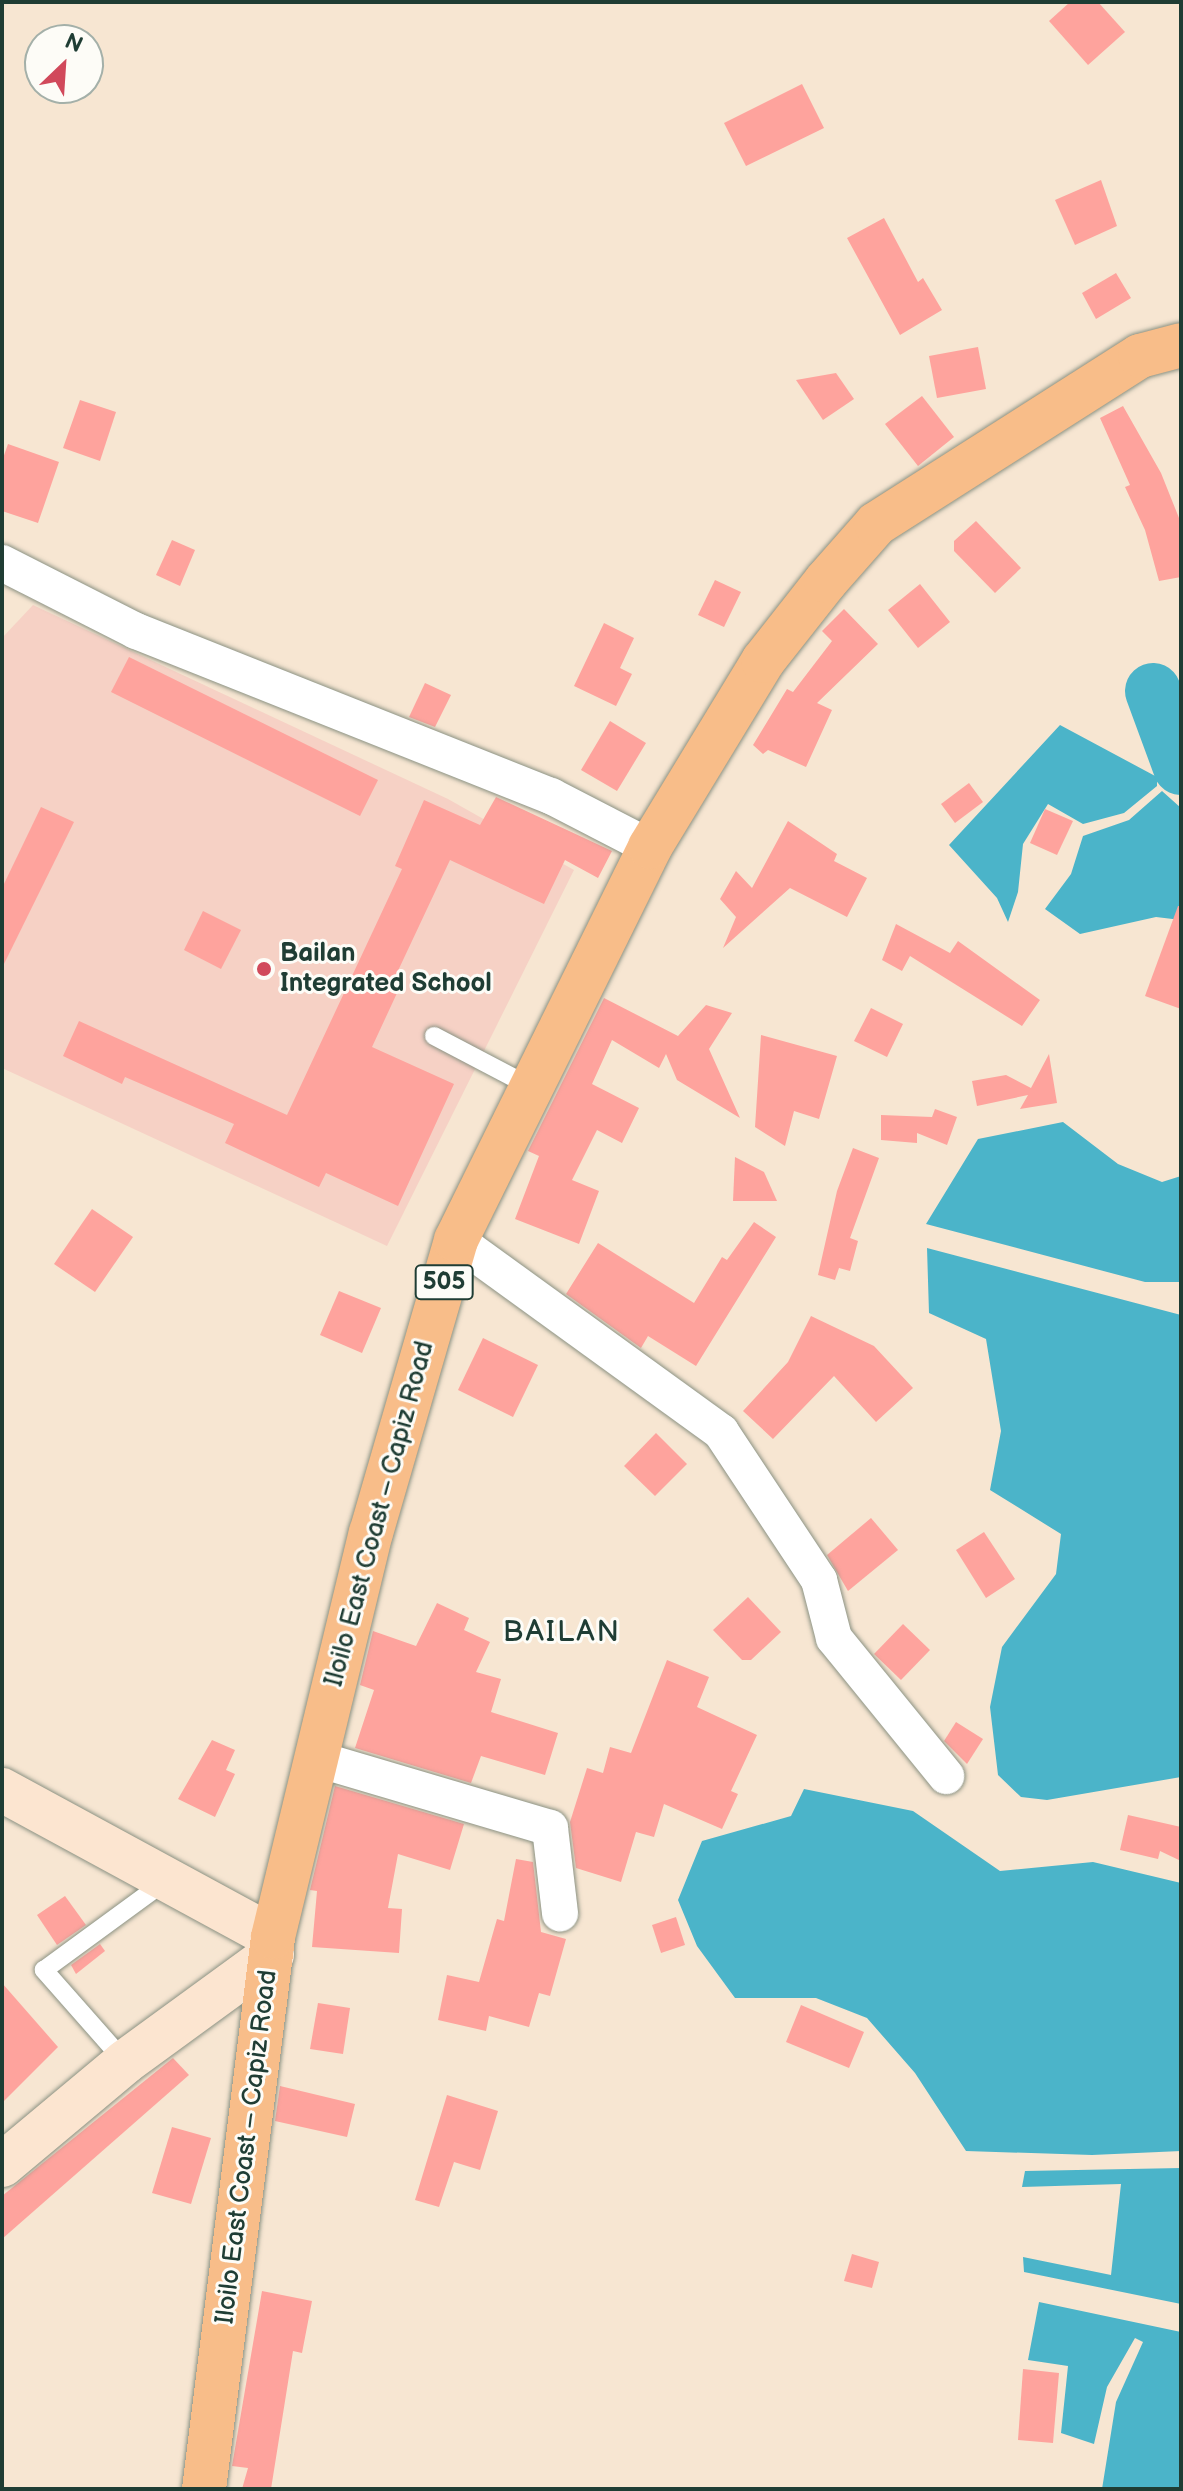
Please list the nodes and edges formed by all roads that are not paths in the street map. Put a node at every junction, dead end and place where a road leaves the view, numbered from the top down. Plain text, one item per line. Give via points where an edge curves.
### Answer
1 (1181, 345) edge
2 (2, 563) edge
3 (650, 847) junction
4 (434, 1036) dead end
5 (531, 1087) junction
6 (456, 1240) junction
7 (314, 1758) junction
8 (946, 1776) dead end
9 (2, 1790) edge
10 (167, 1880) junction
11 (560, 1913) dead end
12 (273, 1946) junction
13 (125, 2062) junction
14 (2, 2165) edge
15 (204, 2489) edge

1 - 3 main road, Iloilo East Coast – Capiz Road / 505 via 1140,356 876,524 763,661
2 - 3 street via 136,631 551,796
3 - 5 main road, Iloilo East Coast – Capiz Road / 505
4 - 5 lane
5 - 6 main road, Iloilo East Coast – Capiz Road / 505
6 - 7 main road, Iloilo East Coast – Capiz Road / 505 via 371,1533
6 - 8 street via 721,1432 819,1580 834,1638
7 - 11 street via 550,1828
7 - 12 main road, Iloilo East Coast – Capiz Road / 505
9 - 10 main road
10 - 12 main road
10 - 13 lane via 44,1970
12 - 13 main road
12 - 15 main road, Iloilo East Coast – Capiz Road / 505
13 - 14 main road

